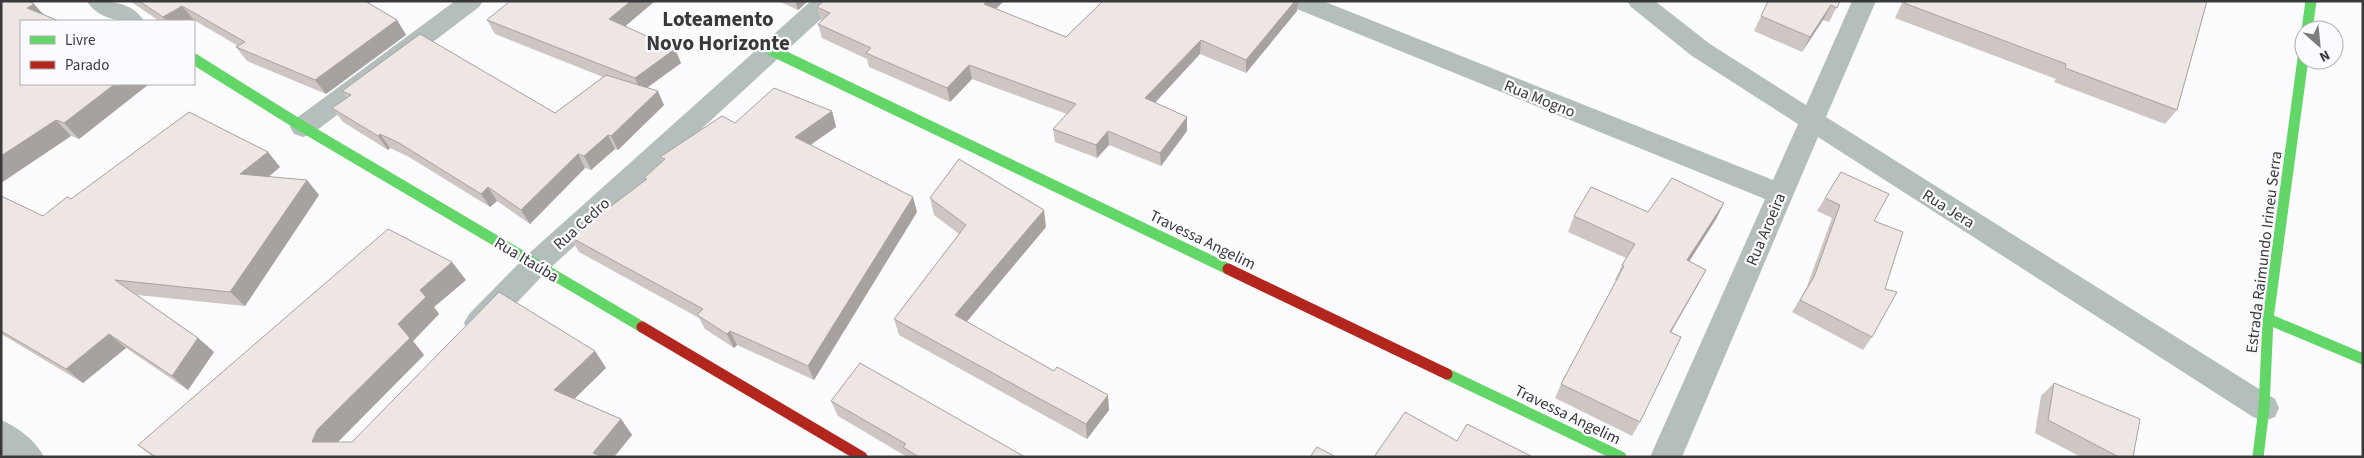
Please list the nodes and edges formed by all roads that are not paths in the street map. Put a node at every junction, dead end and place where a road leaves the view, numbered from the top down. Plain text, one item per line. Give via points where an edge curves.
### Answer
1 (471, 1) edge
2 (826, 1) edge
3 (1300, 1) edge
4 (1639, 1) edge
5 (1864, 1) edge
6 (2311, 1) edge
7 (104, 2) edge
8 (131, 20) edge
9 (2308, 20) edge
10 (771, 50) junction
11 (195, 61) edge
12 (2301, 70) edge
13 (1812, 121) junction
14 (303, 127) junction
15 (1780, 194) junction
16 (536, 264) junction
17 (2268, 319) junction
18 (459, 343) edge
19 (2363, 360) edge
20 (2264, 408) junction
21 (1, 434) edge
22 (28, 457) edge
23 (862, 457) edge
24 (1621, 457) edge
25 (1666, 457) edge
26 (2258, 457) edge

1 - 14 street
2 - 10 street, Rua Cedro
3 - 15 street, Rua Mogno
4 - 13 street, Rua Jera via 1701,50
5 - 13 street, Rua Aroeira
6 - 9 street
7 - 8 street
10 - 16 street, Rua Cedro
10 - 24 street, Travessa Angelim
11 - 14 street, Rua Itaúba
12 - 17 street, Estrada Raimundo Irineu Serra
13 - 15 street, Rua Aroeira
13 - 20 street, Rua Jera
14 - 16 street, Rua Itaúba
15 - 25 street, Rua Aroeira
16 - 18 street, Rua Cedro
16 - 23 street, Rua Itaúba
17 - 19 street
17 - 20 street, Estrada Raimundo Irineu Serra
20 - 26 street, Estrada Raimundo Irineu Serra
21 - 22 street

